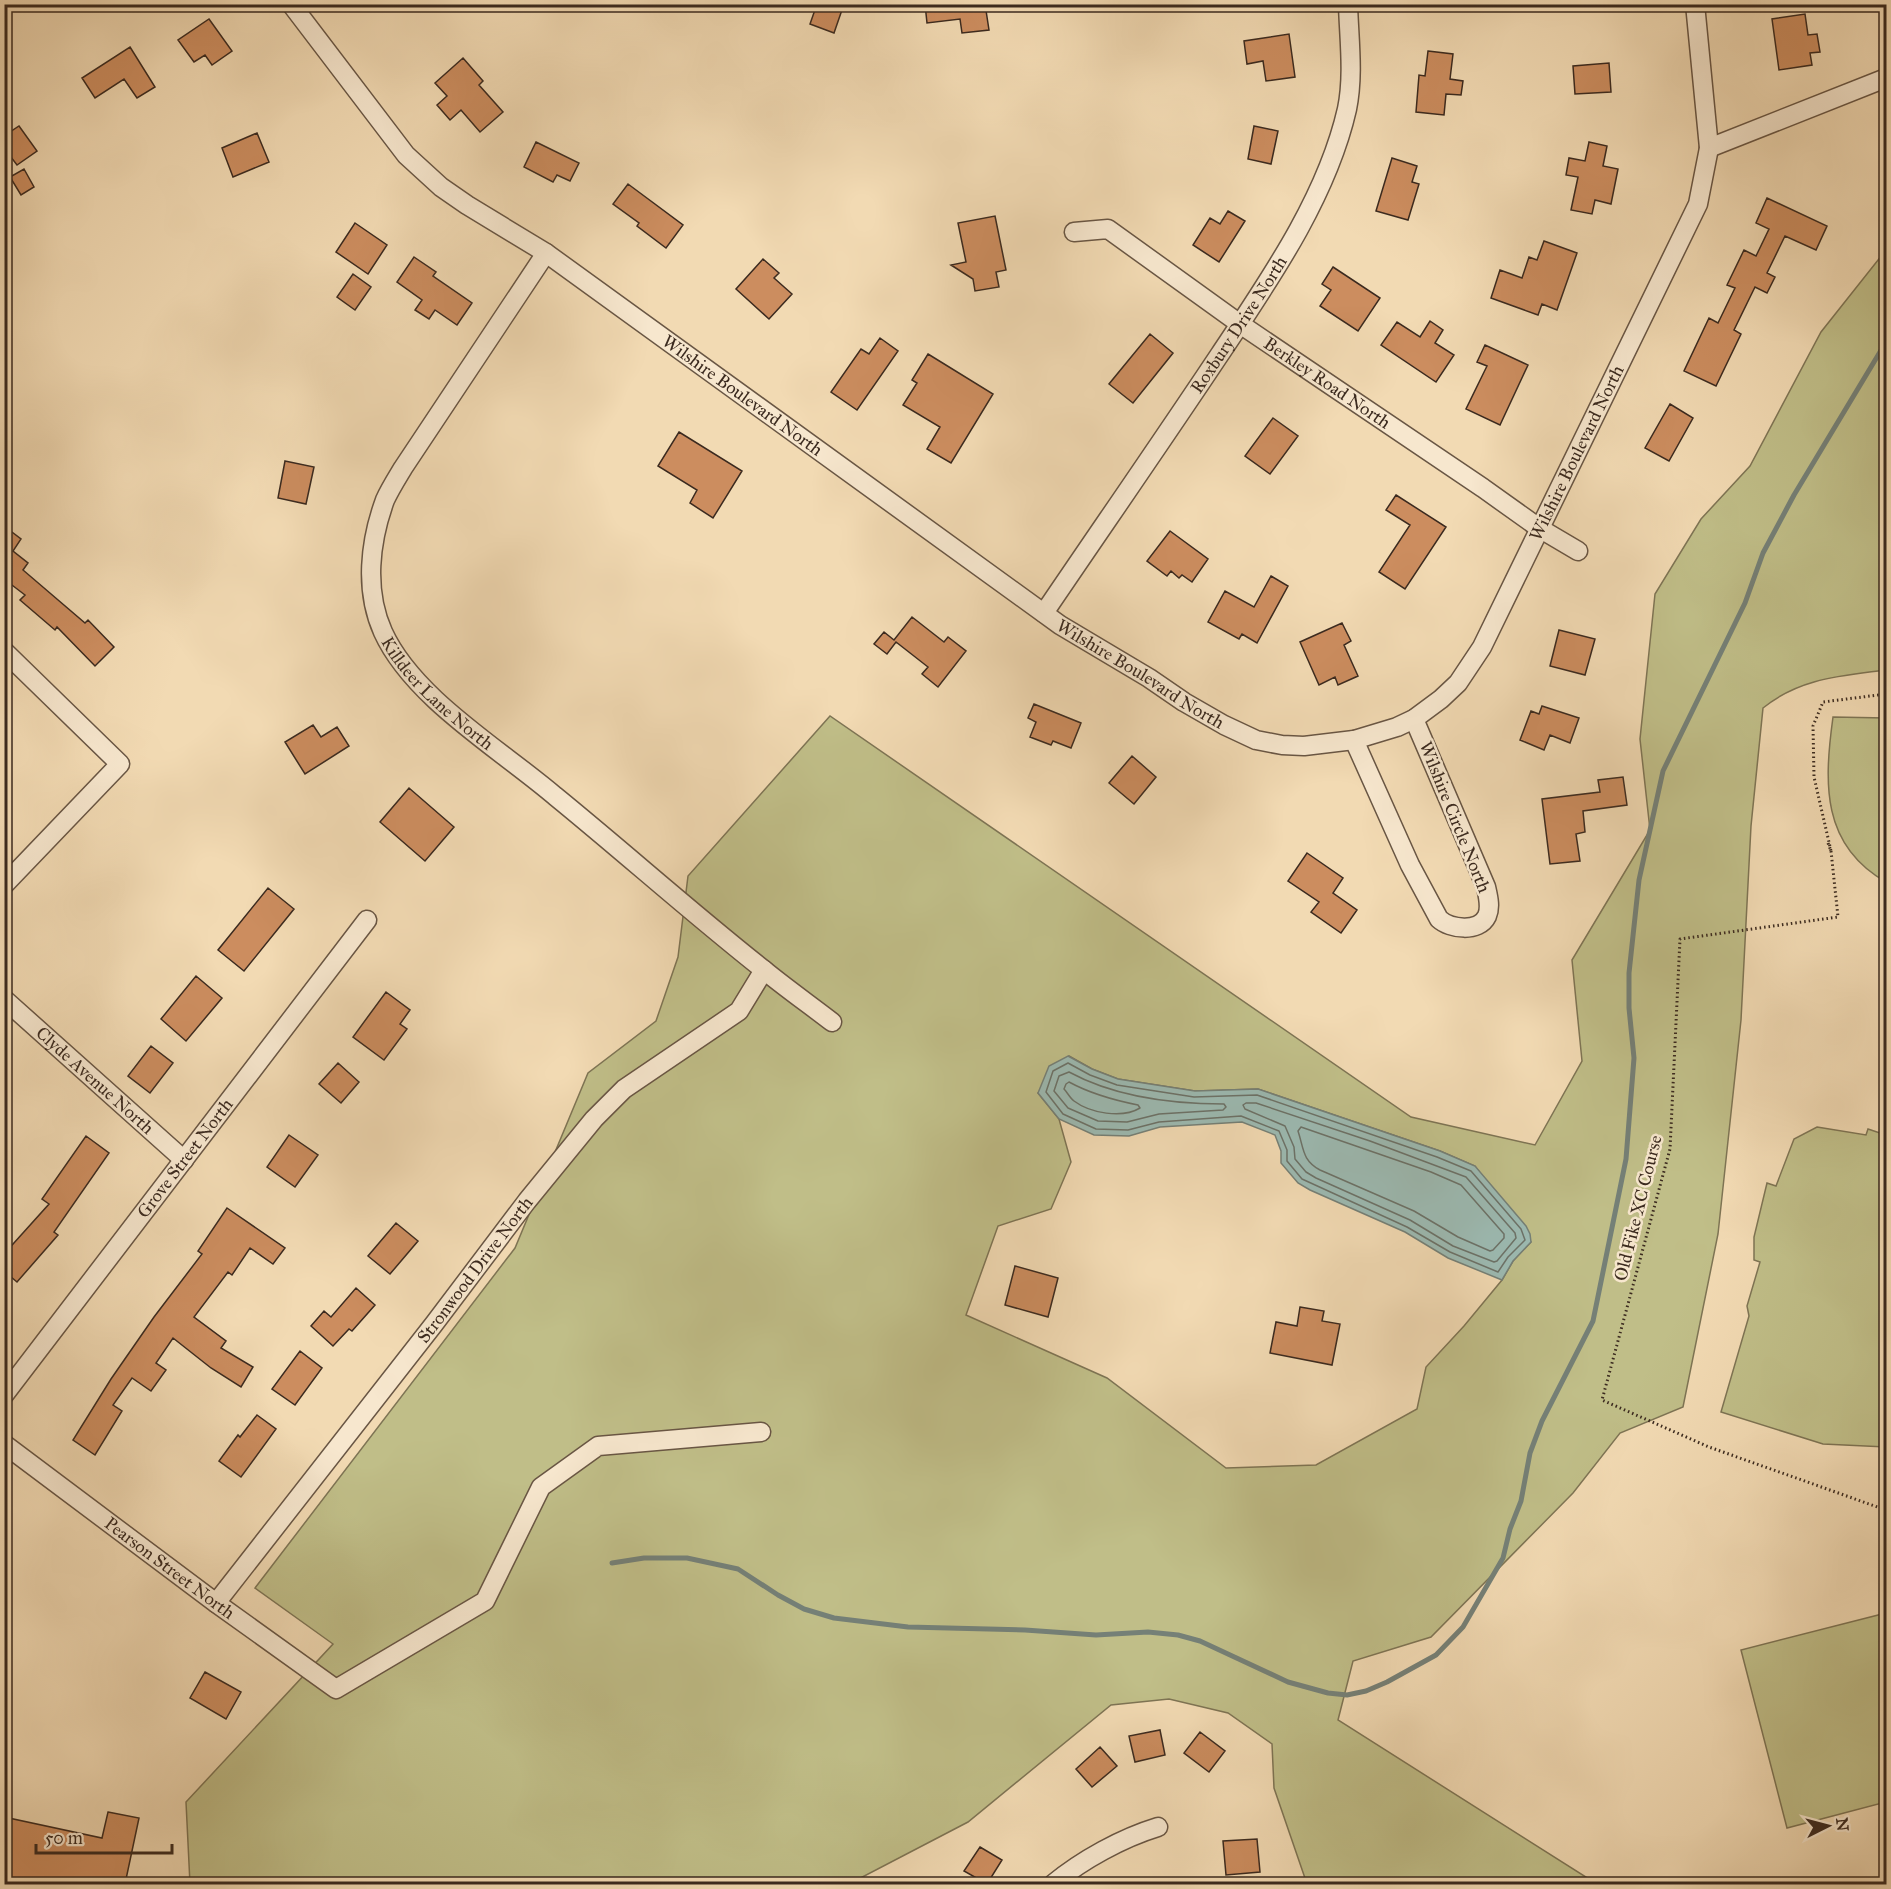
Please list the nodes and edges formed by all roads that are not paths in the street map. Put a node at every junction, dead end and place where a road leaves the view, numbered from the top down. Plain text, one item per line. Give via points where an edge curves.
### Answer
1 (291, 4) edge
2 (1348, 4) edge
3 (1695, 4) edge
4 (1887, 78) edge
5 (1709, 148) junction
6 (1074, 232) dead end
7 (546, 253) junction
8 (1240, 324) junction
9 (1539, 528) junction
10 (1578, 551) dead end
11 (1044, 613) junction
12 (4, 651) edge
13 (1414, 720) junction
14 (1354, 740) junction
15 (4, 885) edge
16 (367, 920) dead end
17 (764, 970) junction
18 (4, 999) edge
19 (832, 1022) dead end
20 (184, 1160) junction
21 (4, 1395) edge
22 (761, 1432) dead end
23 (4, 1444) edge
24 (216, 1603) junction
25 (1158, 1827) dead end
26 (1053, 1884) edge

1 - 7 street, Wilshire Boulevard North via 406,155 458,200
2 - 8 street, Roxbury Drive North via 1351,71 1347,107 1336,146 1318,193
3 - 5 street, Wilshire Boulevard North
4 - 5 street
5 - 9 street, Wilshire Boulevard North via 1698,204
6 - 8 street, Berkley Road North via 1108,229
7 - 11 street, Wilshire Boulevard North
7 - 17 street, Killdeer Lane North via 386,498 371,550 371,582 382,631 398,660 424,690
8 - 9 street, Berkley Road North
8 - 11 street, Roxbury Drive North
9 - 10 street, Berkley Road North
9 - 13 street, Wilshire Boulevard North via 1482,647 1458,683
11 - 14 street, Wilshire Boulevard North via 1184,702 1256,740 1304,746
12 - 15 street via 120,764
13 - 14 street, Wilshire Boulevard North
13 - 14 street, Wilshire Circle North via 1486,887 1487,916 1480,924 1454,927 1439,919 1410,865
16 - 20 street, Grove Street North
17 - 19 street, Killdeer Lane North
17 - 24 street, Stronwood Drive North via 739,1011 624,1089 594,1119
18 - 20 street, Clyde Avenue North
20 - 21 street, Grove Street North
22 - 24 street, Pearson Street North via 598,1446 541,1487 485,1601 336,1689
23 - 24 street, Pearson Street North
25 - 26 street via 1133,1835

